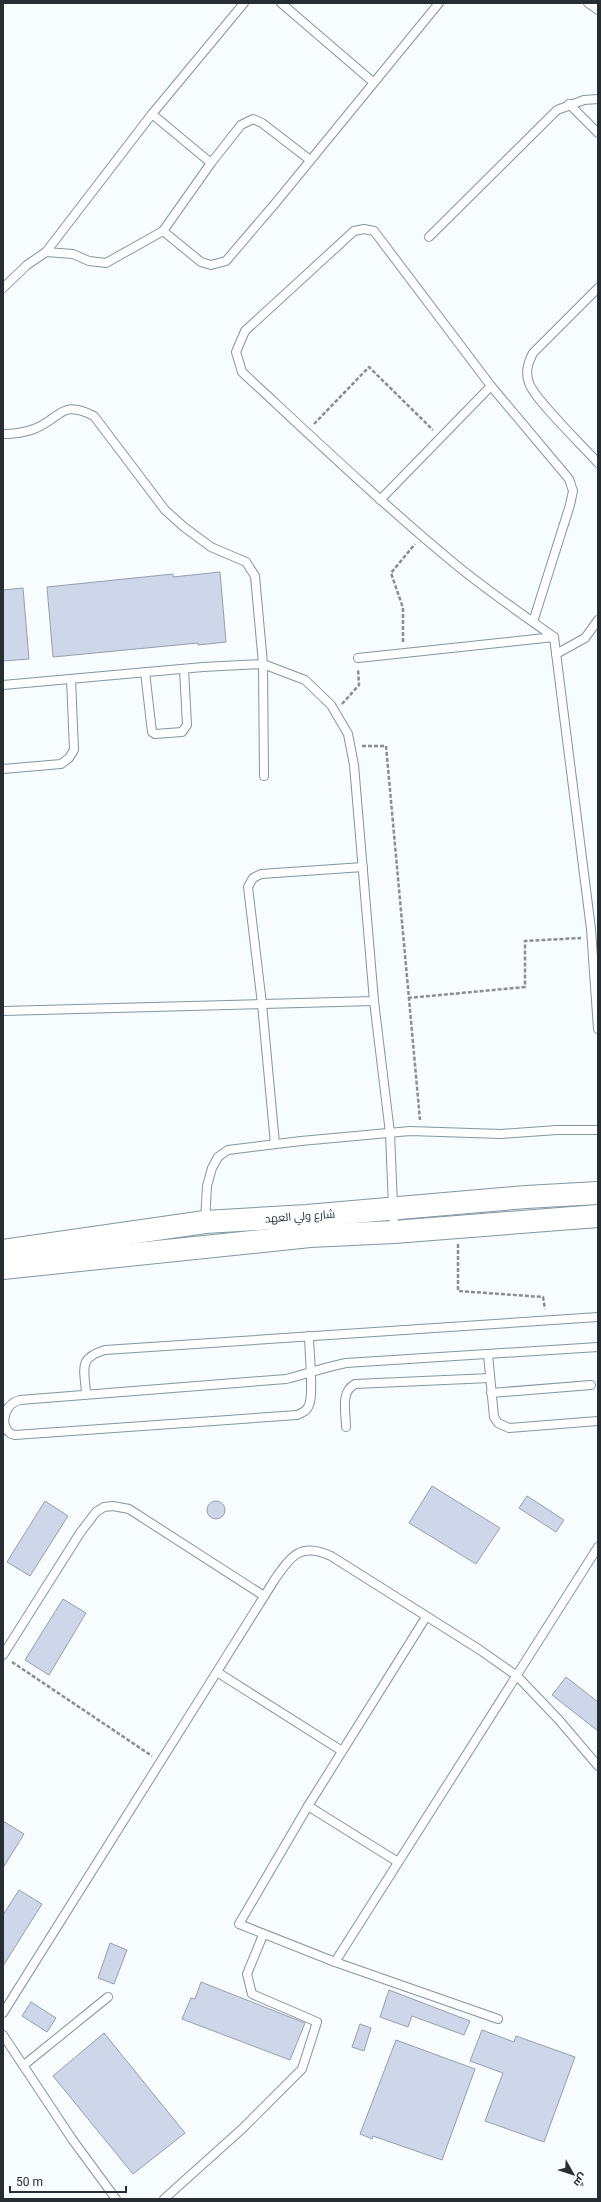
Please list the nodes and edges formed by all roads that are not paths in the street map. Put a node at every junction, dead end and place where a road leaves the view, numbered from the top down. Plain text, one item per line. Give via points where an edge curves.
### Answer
1 (244, 3) edge
2 (282, 3) edge
3 (439, 3) edge
4 (588, 3) edge
5 (598, 10) edge
6 (373, 82) junction
7 (598, 99) edge
8 (569, 104) junction
9 (152, 114) junction
10 (598, 133) edge
11 (310, 160) junction
12 (211, 163) junction
13 (163, 230) junction
14 (429, 237) dead end
15 (46, 252) junction
16 (3, 288) edge
17 (598, 288) edge
18 (491, 386) junction
19 (3, 434) edge
20 (598, 463) edge
21 (380, 500) junction
22 (598, 620) edge
23 (533, 622) junction
24 (554, 637) junction
25 (556, 654) junction
26 (358, 658) road end
27 (263, 664) junction
28 (184, 669) junction
29 (145, 672) junction
30 (71, 679) junction
31 (3, 685) edge
32 (3, 769) edge
33 (264, 776) dead end
34 (363, 867) junction
35 (594, 928) edge
36 (374, 1001) junction
37 (262, 1004) junction
38 (3, 1011) edge
39 (598, 1029) edge
40 (598, 1130) edge
41 (390, 1133) junction
42 (275, 1144) junction
43 (598, 1194) edge
44 (392, 1209) junction
45 (598, 1216) edge
46 (559, 1220) junction
47 (205, 1222) junction
48 (598, 1226) edge
49 (394, 1232) junction
50 (3, 1251) edge
51 (3, 1268) edge
52 (598, 1317) edge
53 (309, 1336) junction
54 (598, 1347) edge
55 (488, 1354) junction
56 (310, 1373) junction
57 (490, 1378) junction
58 (590, 1385) dead end
59 (492, 1392) junction
60 (86, 1394) junction
61 (598, 1421) edge
62 (346, 1427) dead end
63 (598, 1547) edge
64 (264, 1596) junction
65 (426, 1617) junction
66 (3, 1655) edge
67 (217, 1672) junction
68 (517, 1676) junction
69 (342, 1751) junction
70 (598, 1766) edge
71 (308, 1806) junction
72 (398, 1862) junction
73 (263, 1935) junction
74 (335, 1962) junction
75 (108, 1997) dead end
76 (3, 2013) edge
77 (498, 2019) dead end
78 (3, 2035) edge
79 (24, 2065) junction
80 (116, 2199) edge
81 (164, 2199) edge

1 - 9 lane
2 - 6 lane
3 - 6 lane
4 - 5 lane
6 - 11 lane
7 - 8 lane
8 - 10 lane
8 - 14 lane via 547,118
9 - 12 lane
9 - 15 lane
11 - 12 lane via 262,123 253,119 241,125
11 - 13 lane via 226,261 211,264 201,262
12 - 13 lane
13 - 15 lane via 106,263 89,261 74,254
15 - 16 lane via 27,265
17 - 20 lane via 533,353 528,362 527,373 531,390
18 - 21 lane
18 - 21 lane via 374,230 354,231 245,331 236,352 242,372
18 - 23 lane via 569,479 573,491
19 - 27 lane via 34,429 64,410 80,409 94,416 165,510 211,547 246,562 255,576
21 - 23 lane via 450,561
22 - 25 lane via 585,638
23 - 24 lane
24 - 25 lane
24 - 26 lane
25 - 35 lane
27 - 28 lane
27 - 33 lane
27 - 34 lane via 305,680 331,705 348,734 354,765
28 - 29 lane
28 - 29 lane via 187,725 182,732 152,732
29 - 30 lane
30 - 31 lane
30 - 32 lane via 74,750 69,758 61,764
34 - 36 lane
34 - 37 lane via 261,874 253,878 248,887
35 - 39 lane via 591,937
36 - 37 lane
36 - 41 lane
37 - 38 lane
37 - 42 lane
40 - 41 lane via 501,1134 421,1131
41 - 42 lane
41 - 44 lane
42 - 47 lane via 228,1150 218,1157 207,1186
43 - 44 main road, شارع ولي العهد via 526,1197
44 - 47 main road, شارع ولي العهد
44 - 49 lane
45 - 46 main road, شارع ولي العهد
46 - 48 main road
46 - 49 main road, شارع ولي العهد
47 - 50 main road, شارع ولي العهد
49 - 51 main road, شارع ولي العهد via 310,1236
52 - 53 lane
53 - 56 lane
53 - 60 lane via 105,1350 88,1356 85,1362
54 - 55 lane
55 - 56 lane via 346,1363 327,1366
55 - 57 lane
56 - 60 lane via 286,1379
56 - 60 lane via 310,1405 303,1413 297,1415 15,1435 9,1433 6,1428 4,1414 6,1407 12,1402
57 - 59 lane
57 - 62 lane via 355,1384 348,1388 345,1394
58 - 59 lane
59 - 61 lane via 494,1418 508,1428
63 - 68 lane
64 - 65 lane via 286,1564 300,1552 311,1548 332,1556
64 - 66 lane via 129,1509 121,1506 104,1507 96,1512 80,1533
64 - 67 lane
65 - 68 lane
65 - 69 lane
67 - 69 lane
67 - 76 lane
68 - 70 lane
68 - 72 lane
69 - 71 lane
71 - 72 lane
71 - 73 lane via 239,1924
72 - 74 lane
73 - 74 lane
73 - 81 lane via 248,1974 252,1994 317,2022 302,2069 242,2129
74 - 77 lane
75 - 79 lane
78 - 79 lane
79 - 80 lane via 72,2139

